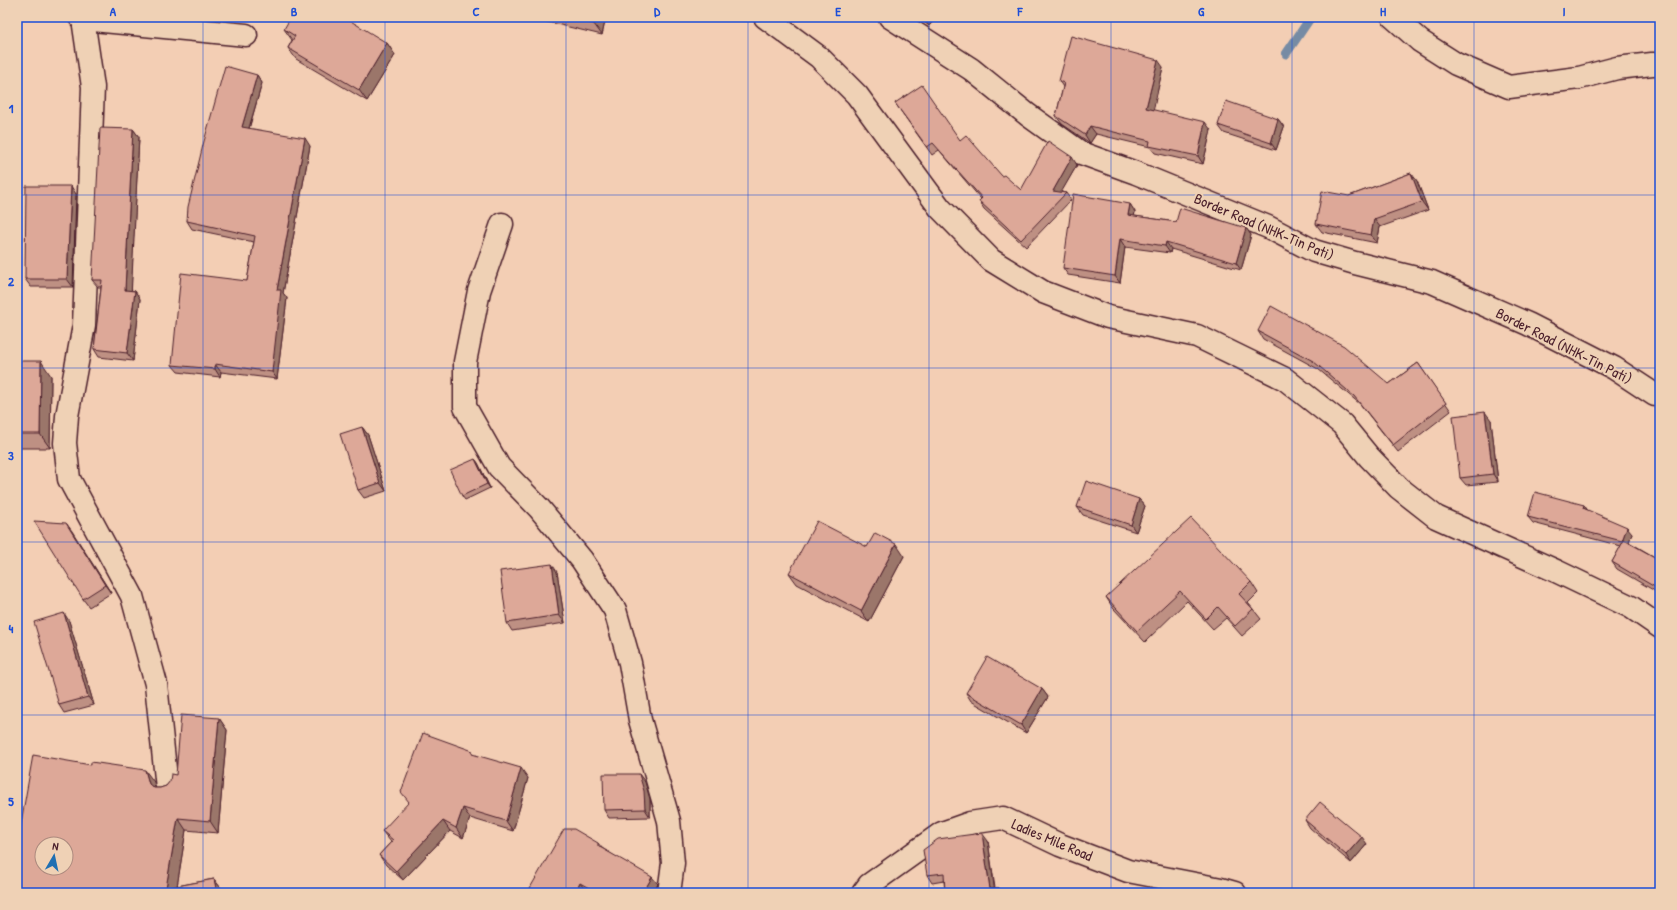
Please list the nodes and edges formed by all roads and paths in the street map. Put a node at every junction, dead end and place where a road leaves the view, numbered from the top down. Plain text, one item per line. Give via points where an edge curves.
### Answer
1 (765, 17) edge
2 (890, 17) edge
3 (1392, 17) edge
4 (82, 18) edge
5 (246, 35) dead end
6 (1660, 64) edge
7 (502, 224) dead end
8 (1658, 397) edge
9 (1660, 627) edge
10 (167, 788) edge
11 (668, 893) edge
12 (863, 893) edge
13 (1235, 893) edge

1 - 9 main road via 819,57 857,95 940,208 991,260 1043,292 1108,317 1197,336 1285,379 1342,424 1399,488 1436,517 1631,607
2 - 8 main road, Border Road (NHK-Tin Pati) via 971,68 1028,115 1081,153 1268,227 1314,251 1432,282 1534,327 1614,368
3 - 6 main road via 1420,41 1456,64 1510,87 1579,78 1616,68
4 - 5 main road
4 - 10 main road via 93,87 84,325 67,416 67,464 69,479 132,596 156,684
7 - 11 main road via 479,291 465,362 466,407 499,467 539,508 582,560 615,610 630,663 640,720 669,821 673,863
12 - 13 main road, Ladies Mile Road via 869,885 942,833 970,823 1003,818 1060,845 1128,871

